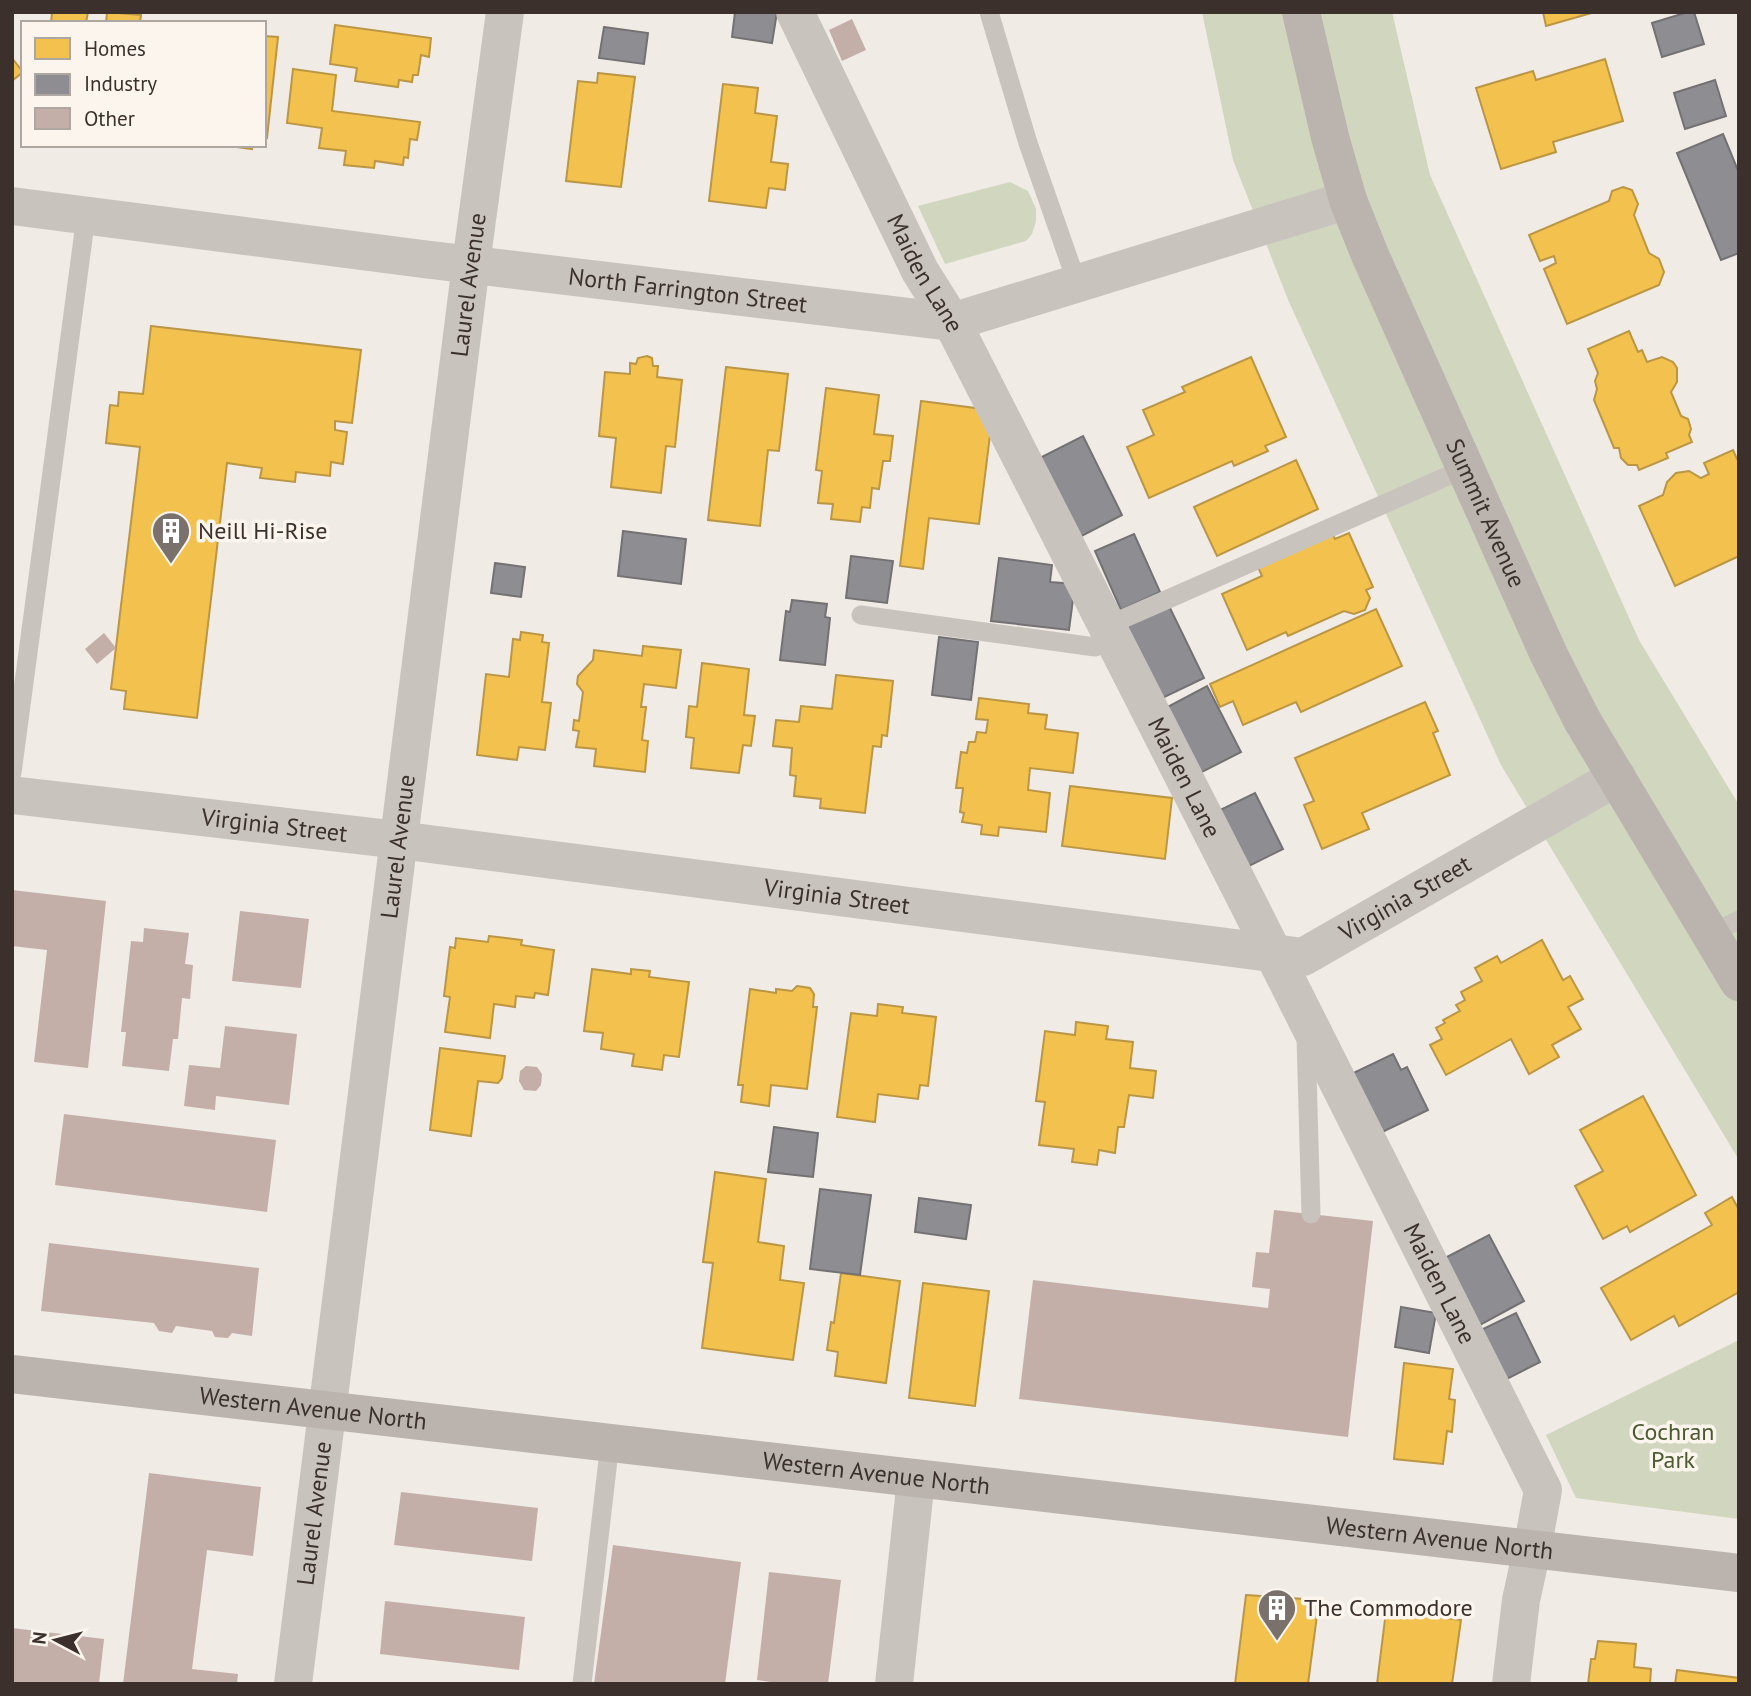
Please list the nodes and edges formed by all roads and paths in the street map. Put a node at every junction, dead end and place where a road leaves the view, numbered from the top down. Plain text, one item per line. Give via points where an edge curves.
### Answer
1 (505, 12) edge
2 (795, 12) edge
3 (989, 12) edge
4 (1301, 12) edge
5 (1348, 200) junction
6 (12, 206) edge
7 (86, 216) junction
8 (471, 264) junction
9 (1077, 283) junction
10 (952, 322) junction
11 (1466, 468) junction
12 (861, 615) dead end
13 (1110, 631) junction
14 (12, 773) edge
15 (1617, 778) junction
16 (12, 794) edge
17 (399, 840) junction
18 (1724, 927) edge
19 (1273, 953) junction
20 (1739, 982) edge
21 (1306, 1018) junction
22 (1311, 1214) dead end
23 (12, 1374) edge
24 (327, 1410) junction
25 (610, 1443) junction
26 (916, 1479) junction
27 (1532, 1550) junction
28 (1739, 1573) edge
29 (293, 1684) edge
30 (582, 1684) edge
31 (894, 1684) edge
32 (1511, 1684) edge

1 - 8 street, Laurel Avenue
2 - 10 street, Maiden Lane via 920,271
3 - 9 lane
4 - 5 street, Summit Avenue
5 - 9 street, North Farrington Street
5 - 11 street, Summit Avenue
6 - 7 street, North Farrington Street
7 - 8 street, North Farrington Street
7 - 14 lane
8 - 10 street, North Farrington Street
8 - 17 street, Laurel Avenue
9 - 10 street, North Farrington Street
10 - 13 street, Maiden Lane
11 - 13 lane via 1118,621
11 - 15 street, Summit Avenue via 1549,655
12 - 13 lane via 1095,646
13 - 19 street, Maiden Lane
15 - 18 street, Summit Avenue
15 - 19 street, Virginia Street via 1303,957
16 - 17 street, Virginia Street
17 - 19 street, Virginia Street
17 - 24 street, Laurel Avenue
18 - 20 street, Summit Avenue
19 - 21 street, Maiden Lane
21 - 22 lane
21 - 27 street, Maiden Lane via 1543,1490
23 - 24 street, Western Avenue North
24 - 25 street, Western Avenue North
24 - 29 street, Laurel Avenue
25 - 26 street, Western Avenue North
25 - 30 lane
26 - 27 street, Western Avenue North
26 - 31 street
27 - 28 street, Western Avenue North
27 - 32 street, Maiden Lane

